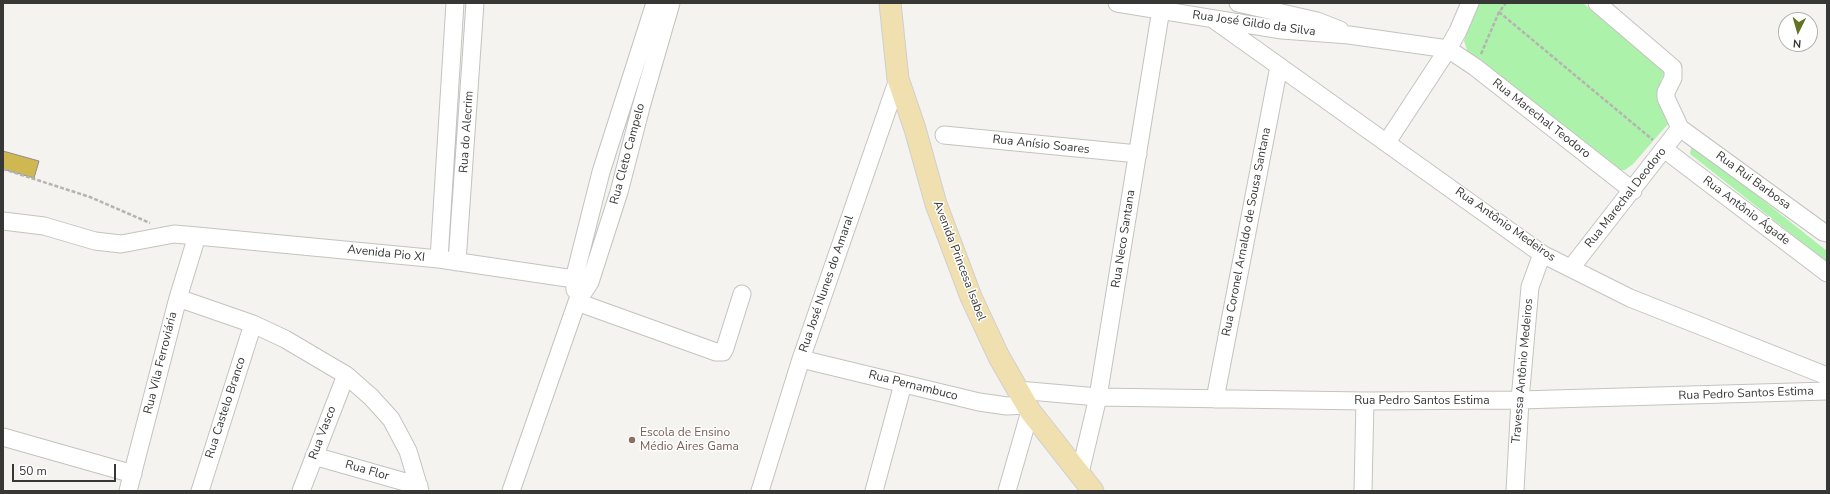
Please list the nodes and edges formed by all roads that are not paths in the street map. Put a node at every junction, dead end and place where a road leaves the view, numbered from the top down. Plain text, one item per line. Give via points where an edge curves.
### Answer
1 (455, 3) edge
2 (475, 3) edge
3 (655, 3) edge
4 (671, 3) edge
5 (890, 3) edge
6 (1117, 3) edge
7 (1470, 3) edge
8 (1597, 3) edge
9 (1243, 4) edge
10 (1161, 6) edge
11 (1284, 12) junction
12 (1213, 19) junction
13 (1245, 24) junction
14 (1282, 30) junction
15 (1349, 35) junction
16 (1448, 49) junction
17 (1279, 66) junction
18 (898, 79) junction
19 (468, 117) junction
20 (448, 118) junction
21 (1680, 128) junction
22 (944, 135) dead end
23 (1386, 142) junction
24 (1664, 149) junction
25 (1138, 154) junction
26 (1633, 191) junction
27 (3, 221) edge
28 (1826, 234) edge
29 (197, 236) junction
30 (1542, 254) junction
31 (439, 259) junction
32 (457, 262) junction
33 (1571, 268) junction
34 (1827, 273) edge
35 (574, 279) junction
36 (742, 294) dead end
37 (178, 298) junction
38 (577, 302) junction
39 (253, 324) junction
40 (801, 359) junction
41 (346, 375) junction
42 (1827, 376) edge
43 (903, 384) junction
44 (1827, 391) edge
45 (1098, 397) junction
46 (1215, 399) junction
47 (1520, 400) junction
48 (1365, 401) junction
49 (1025, 402) junction
50 (3, 437) edge
51 (314, 456) junction
52 (1080, 473) junction
53 (133, 474) junction
54 (419, 489) edge
55 (128, 491) edge
56 (200, 491) edge
57 (301, 491) edge
58 (511, 491) edge
59 (760, 491) edge
60 (874, 491) edge
61 (1007, 491) edge
62 (1093, 491) edge
63 (1363, 491) edge
64 (1515, 491) edge

1 - 20 street, Rua do Alecrim
2 - 19 street, Rua do Alecrim
3 - 35 street, Rua Cleto Campelo via 601,172
4 - 38 street, Rua Cleto Campelo via 619,192 590,282
5 - 18 main road, Avenida Princesa Isabel
6 - 10 street, Rua José Gildo da Silva
7 - 16 street
8 - 21 street via 1673,68 1673,78 1666,98
9 - 11 street, Rua José Gildo da Silva
9 - 13 street
10 - 12 street, Rua José Gildo da Silva
10 - 25 street, Rua Neco Santana
11 - 14 street
11 - 15 street, Rua José Gildo da Silva via 1317,21
12 - 13 street, Rua José Gildo da Silva
12 - 17 street, Rua Antônio Medeiros
13 - 14 street, Rua José Gildo da Silva
14 - 15 street, Rua José Gildo da Silva
15 - 16 street, Rua José Gildo da Silva
16 - 23 street
16 - 26 street, Rua Marechal Teodoro via 1475,67
17 - 23 street, Rua Antônio Medeiros
17 - 46 street, Rua Coronel Arnaldo de Sousa Santana
18 - 40 street, Rua José Nunes do Amaral
18 - 49 main road, Avenida Princesa Isabel via 936,204 971,297 999,357
19 - 20 street
19 - 32 street, Rua do Alecrim
20 - 31 street, Rua do Alecrim
21 - 24 street, Rua Marechal Deodoro
21 - 28 street, Rua Rui Barbosa
22 - 25 street, Rua Anísio Soares
23 - 30 street, Rua Antônio Medeiros
24 - 26 street, Rua Marechal Deodoro
24 - 34 street, Rua Antônio Ágade
25 - 45 street, Rua Neco Santana
26 - 33 street, Rua Marechal Deodoro
27 - 29 street, Avenida Pio XI via 44,226 95,240 121,244 174,234
29 - 31 street, Avenida Pio XI
29 - 37 street, Rua Vila Ferroviária
30 - 33 street, Rua Antônio Medeiros
30 - 47 street, Travessa Antônio Medeiros via 1530,287
31 - 32 street, Avenida Pio XI
32 - 35 street, Avenida Pio XI
33 - 42 street, Rua Antônio Medeiros via 1630,298
35 - 38 street, Rua Cleto Campelo
36 - 38 street via 722,352
37 - 39 street
37 - 53 street, Rua Vila Ferroviária
38 - 58 street, Rua Cleto Campelo
39 - 41 street via 285,339
39 - 56 street, Rua Castelo Branco
40 - 43 street, Rua Pernambuco
40 - 59 street, Rua José Nunes do Amaral
41 - 51 street, Rua Vasco
41 - 54 street via 391,419 408,451
43 - 49 street, Rua Pernambuco via 979,402 1007,406
43 - 60 street
44 - 47 street, Rua Pedro Santos Estima
45 - 46 street, Rua Pedro Santos Estima
45 - 49 street, Rua Pedro Santos Estima
45 - 52 street, Rua Neco Santana
46 - 48 street, Rua Pedro Santos Estima
47 - 48 street, Rua Pedro Santos Estima
47 - 64 street, Travessa Antônio Medeiros
48 - 63 street
49 - 52 main road, Avenida Princesa Isabel
49 - 61 street
50 - 53 street
51 - 54 street, Rua Flor
51 - 57 street, Rua Vasco
52 - 62 main road, Avenida Princesa Isabel
53 - 55 street, Rua Vila Ferroviária

